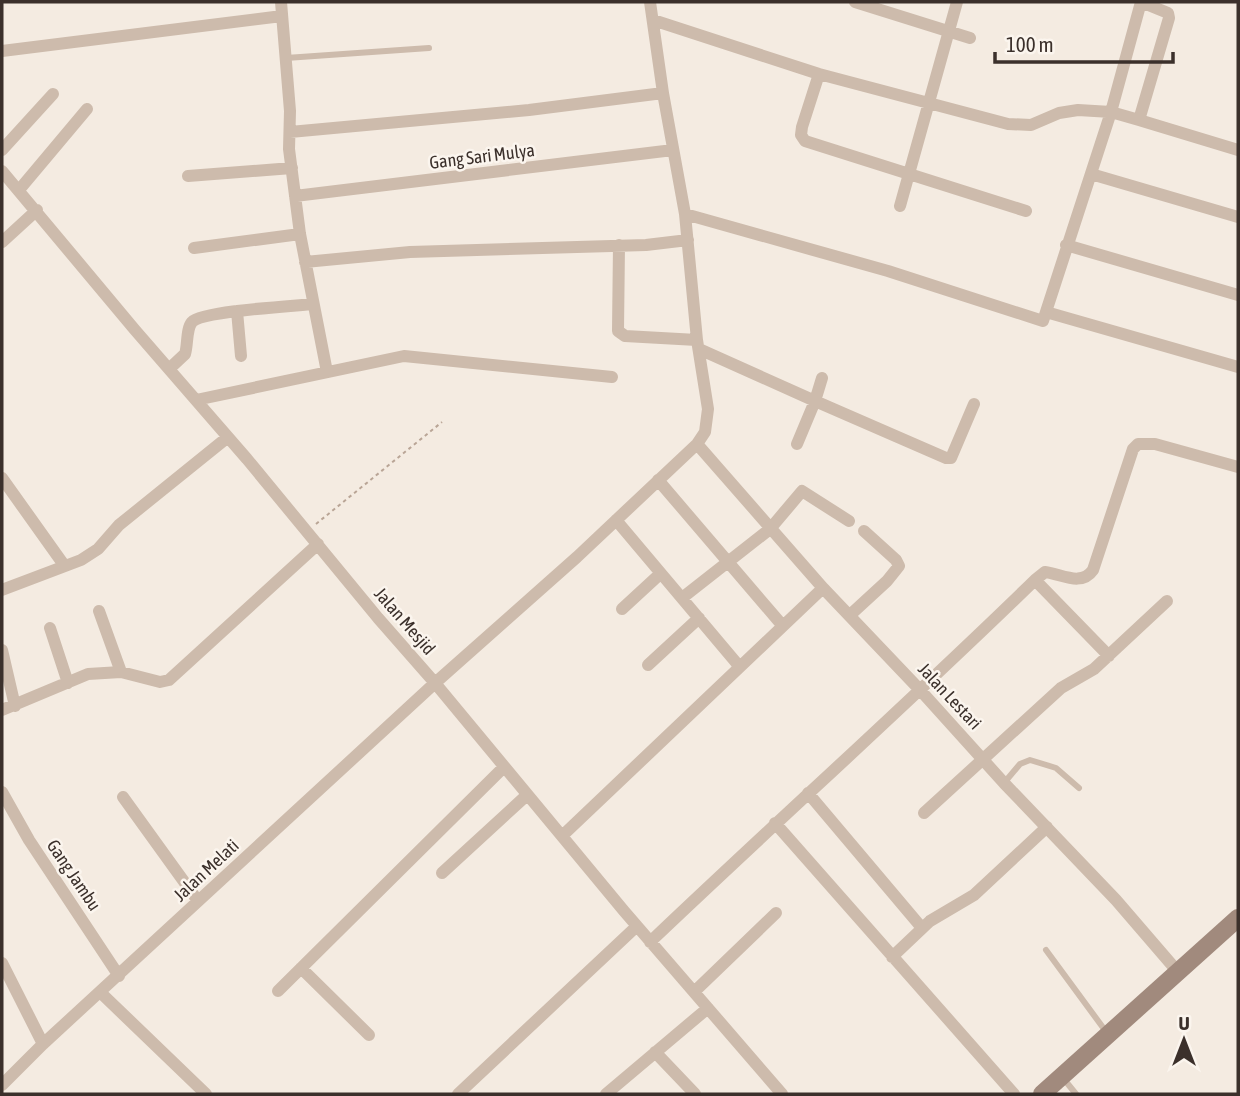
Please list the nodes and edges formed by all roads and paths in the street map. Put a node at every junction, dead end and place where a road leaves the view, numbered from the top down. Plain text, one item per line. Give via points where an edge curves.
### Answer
1 (281, 2) edge
2 (650, 2) edge
3 (855, 2) edge
4 (957, 2) edge
5 (1141, 2) edge
6 (282, 16) junction
7 (653, 20) junction
8 (948, 31) junction
9 (970, 38) dead end
10 (429, 48) dead end
11 (2, 51) edge
12 (284, 58) junction
13 (819, 74) junction
14 (663, 93) junction
15 (52, 94) dead end
16 (930, 102) junction
17 (86, 109) dead end
18 (1111, 112) junction
19 (1139, 120) junction
20 (290, 132) junction
21 (2, 150) edge
22 (673, 150) junction
23 (1238, 150) edge
24 (292, 168) junction
25 (2, 171) edge
26 (1091, 173) junction
27 (909, 175) junction
28 (188, 176) dead end
29 (19, 190) junction
30 (295, 196) junction
31 (900, 206) dead end
32 (37, 211) junction
33 (1026, 211) dead end
34 (685, 214) junction
35 (1238, 217) edge
36 (300, 234) junction
37 (688, 240) junction
38 (2, 242) edge
39 (1066, 245) junction
40 (619, 246) junction
41 (194, 248) dead end
42 (305, 262) junction
43 (1238, 295) edge
44 (313, 304) junction
45 (237, 311) junction
46 (1046, 312) junction
47 (698, 344) junction
48 (241, 356) dead end
49 (1238, 367) edge
50 (169, 369) junction
51 (327, 372) junction
52 (612, 377) dead end
53 (822, 378) dead end
54 (196, 400) junction
55 (815, 401) junction
56 (974, 404) dead end
57 (442, 422) dead end
58 (228, 437) junction
59 (697, 444) junction
60 (797, 444) dead end
61 (1238, 467) edge
62 (2, 478) edge
63 (658, 480) junction
64 (616, 520) junction
65 (849, 521) dead end
66 (770, 529) junction
67 (307, 531) junction
68 (864, 531) dead end
69 (318, 544) junction
70 (727, 561) junction
71 (64, 565) junction
72 (660, 574) junction
73 (1035, 580) junction
74 (822, 588) junction
75 (2, 590) edge
76 (682, 598) junction
77 (1167, 601) dead end
78 (622, 609) dead end
79 (99, 611) dead end
80 (850, 615) junction
81 (699, 618) junction
82 (782, 625) junction
83 (50, 628) dead end
84 (2, 650) edge
85 (1109, 656) junction
86 (649, 665) dead end
87 (739, 666) junction
88 (121, 672) junction
89 (68, 683) junction
90 (435, 683) junction
91 (921, 691) junction
92 (8, 708) edge
93 (985, 760) junction
94 (504, 767) junction
95 (1004, 783) junction
96 (1079, 789) dead end
97 (2, 793) edge
98 (808, 793) junction
99 (527, 795) junction
100 (123, 797) dead end
101 (925, 813) dead end
102 (775, 823) junction
103 (1047, 827) junction
104 (562, 836) junction
105 (442, 873) dead end
106 (198, 901) junction
107 (776, 913) dead end
108 (1238, 918) edge
109 (637, 926) junction
110 (922, 928) junction
111 (650, 942) junction
112 (1046, 950) dead end
113 (892, 957) junction
114 (2, 963) edge
115 (301, 968) junction
116 (1178, 972) junction
117 (120, 976) junction
118 (278, 990) dead end
119 (694, 992) junction
120 (101, 993) junction
121 (708, 1008) junction
122 (1108, 1034) junction
123 (369, 1035) dead end
124 (43, 1044) junction
125 (655, 1052) junction
126 (1062, 1076) junction
127 (2, 1085) edge
128 (691, 1093) edge
129 (206, 1094) edge
130 (458, 1094) edge
131 (606, 1094) edge
132 (782, 1094) edge
133 (1014, 1094) edge
134 (1042, 1094) edge
135 (1076, 1094) edge

1 - 6 street
2 - 7 street
3 - 8 street
4 - 8 street
5 - 18 street
5 - 19 street via 1169,18
6 - 11 street
6 - 12 street
7 - 13 street
7 - 14 street
8 - 9 street
8 - 16 street
10 - 12 lane
12 - 20 street
13 - 16 street
13 - 27 street via 802,127 806,141
14 - 20 street
14 - 22 street
15 - 21 street
16 - 18 street via 1017,126 1069,111
16 - 27 street
17 - 29 street
18 - 19 street
18 - 26 street
19 - 23 street
20 - 24 street
22 - 30 street, Gang Sari Mulya
22 - 34 street
24 - 28 street
24 - 30 street
25 - 29 street, Jalan Mesjid
26 - 35 street
26 - 39 street
27 - 31 street
27 - 33 street
29 - 32 street, Jalan Mesjid
30 - 36 street
32 - 38 street
32 - 50 street, Jalan Mesjid
34 - 37 street
34 - 46 street via 888,271 1043,321
36 - 41 street
36 - 42 street
37 - 40 street
37 - 47 street
39 - 43 street
39 - 46 street
40 - 42 street via 435,250
40 - 47 street via 618,331 625,336
42 - 44 street
44 - 45 street
44 - 51 street
45 - 48 street
45 - 50 street via 190,324 186,354
46 - 49 street
47 - 55 street
47 - 59 street via 708,420
50 - 54 street, Jalan Mesjid
51 - 52 street via 404,356
51 - 54 street
53 - 55 street
54 - 58 street, Jalan Mesjid
55 - 56 street via 946,458 953,456
55 - 60 street
57 - 67 path
58 - 67 street, Jalan Mesjid
58 - 71 street via 119,525 98,550
59 - 63 street, Jalan Melati
59 - 66 street, Jalan Lestari
61 - 73 street via 1155,444 1138,444 1087,578 1045,572
62 - 71 street
63 - 64 street, Jalan Melati
63 - 70 street
64 - 72 street
64 - 90 street, Jalan Melati
65 - 66 street via 799,488
66 - 70 street
66 - 74 street, Jalan Lestari
67 - 69 street, Jalan Mesjid
68 - 80 street via 899,566
69 - 88 street via 169,680 149,681
69 - 90 street, Jalan Mesjid
70 - 76 street
70 - 82 street
71 - 75 street
72 - 76 street
72 - 78 street
73 - 85 street
73 - 91 street
74 - 80 street, Jalan Lestari
74 - 82 street
76 - 81 street
77 - 85 street
79 - 88 street
80 - 91 street, Jalan Lestari
81 - 86 street
81 - 87 street
82 - 87 street
83 - 89 street
84 - 92 street
85 - 93 street via 1083,678 1061,688
87 - 104 street
88 - 89 street via 88,674
89 - 92 street
90 - 94 street, Jalan Mesjid
90 - 106 street, Jalan Melati
91 - 93 street, Jalan Lestari
91 - 98 street
93 - 95 street, Jalan Lestari
93 - 101 street
94 - 99 street, Jalan Mesjid
94 - 115 street
95 - 96 lane via 1020,764 1030,760 1056,768
95 - 103 street, Jalan Lestari
97 - 117 street, Gang Jambu
98 - 102 street
98 - 110 street
99 - 104 street, Jalan Mesjid
99 - 105 street
100 - 106 street
102 - 111 street
102 - 113 street
103 - 110 street via 974,895
103 - 116 street, Jalan Lestari
104 - 109 street, Jalan Mesjid
106 - 117 street, Jalan Melati
107 - 119 street
108 - 116 main road
109 - 111 street, Jalan Mesjid
109 - 130 street
110 - 113 street
111 - 119 street, Jalan Mesjid
112 - 122 lane
113 - 133 street
114 - 124 street
115 - 118 street
115 - 123 street
116 - 122 main road
117 - 120 street, Jalan Melati
119 - 121 street, Jalan Mesjid
120 - 124 street, Jalan Melati
120 - 129 street
121 - 125 street
121 - 132 street, Jalan Mesjid
122 - 126 main road
124 - 127 street, Jalan Melati
125 - 128 street
125 - 131 street
126 - 134 main road
126 - 135 lane

